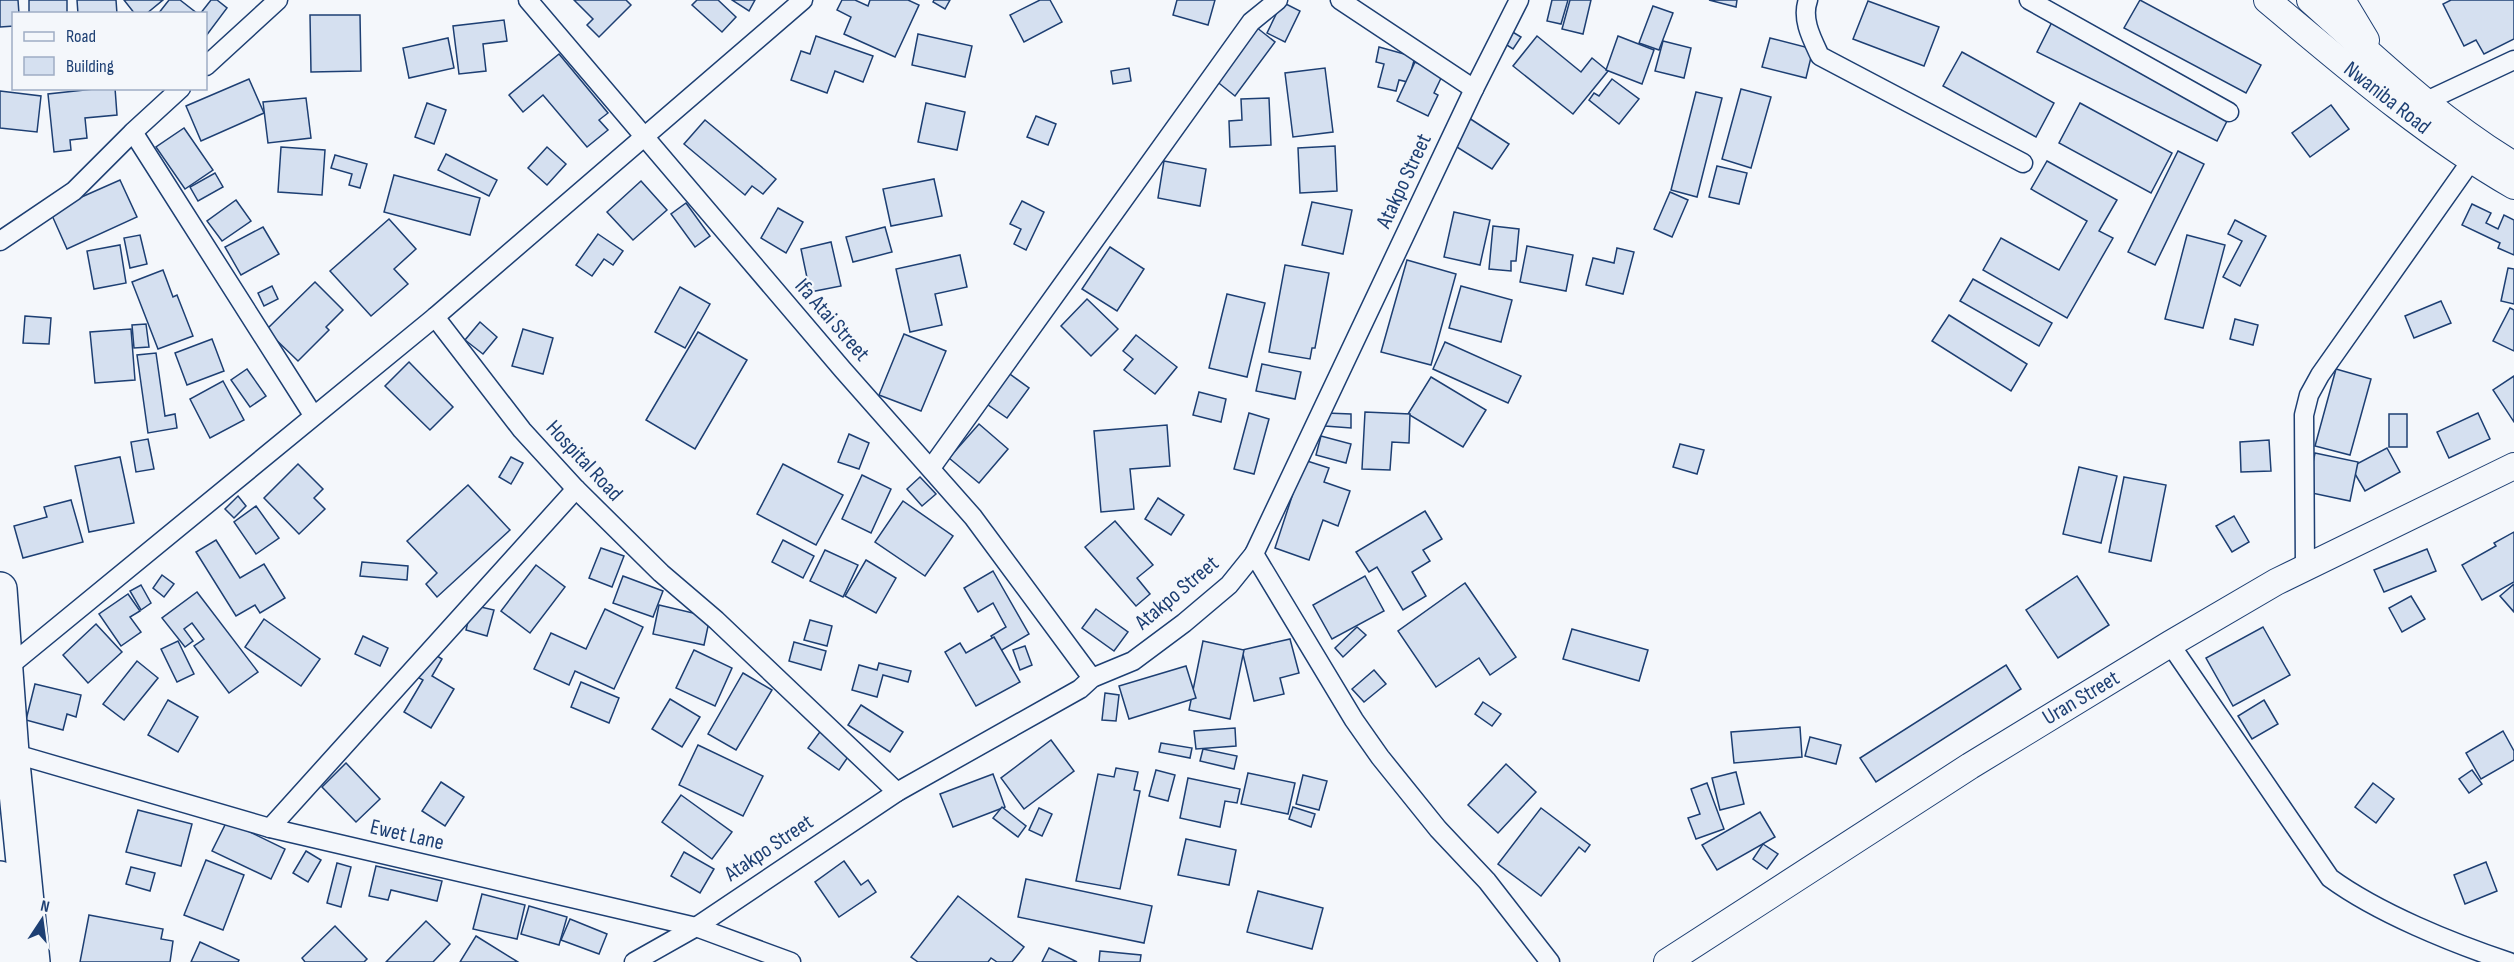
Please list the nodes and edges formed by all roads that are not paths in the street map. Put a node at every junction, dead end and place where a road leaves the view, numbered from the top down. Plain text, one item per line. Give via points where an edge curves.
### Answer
1 (278, 0) edge
2 (528, 0) edge
3 (803, 0) edge
4 (1278, 0) edge
5 (1340, 0) edge
6 (1519, 0) edge
7 (1808, 0) edge
8 (2029, 0) edge
9 (2310, 0) edge
10 (2342, 0) edge
11 (2279, 5) edge
12 (2514, 60) edge
13 (207, 65) edge
14 (2382, 65) junction
15 (1474, 89) junction
16 (178, 90) edge
17 (2414, 107) junction
18 (2229, 112) dead end
19 (133, 132) junction
20 (643, 137) junction
21 (2471, 161) junction
22 (2023, 163) dead end
23 (2514, 165) edge
24 (2514, 186) edge
25 (0, 241) edge
26 (435, 317) junction
27 (313, 415) junction
28 (2514, 466) edge
29 (931, 468) junction
30 (576, 489) junction
31 (1254, 554) junction
32 (2305, 568) junction
33 (0, 589) edge
34 (2170, 644) junction
35 (7, 668) junction
36 (1092, 678) junction
37 (12, 753) junction
38 (897, 792) junction
39 (270, 828) junction
40 (0, 878) edge
41 (696, 927) junction
42 (8, 962) edge
43 (33, 962) edge
44 (634, 962) edge
45 (791, 962) edge
46 (1550, 962) edge
47 (1667, 962) edge
48 (2509, 962) edge

1 - 13 street
2 - 20 street, Ifa Atai Street
3 - 20 street
4 - 29 street via 1251,22
5 - 15 street
6 - 15 street, Atakpo Street
7 - 22 street via 1807,24 1820,56
8 - 18 street
9 - 14 street
10 - 14 street
11 - 17 street, Nwaniba Road
12 - 17 street
14 - 17 street
15 - 31 street, Atakpo Street
16 - 19 street
17 - 21 street, Nwaniba Road
17 - 23 street via 2457,128
19 - 25 street via 74,191
19 - 27 street
20 - 26 street
20 - 29 street, Ifa Atai Street
21 - 24 street, Nwaniba Road
21 - 32 street via 2309,395 2304,415
26 - 27 street
26 - 30 street, Hospital Road via 522,430
27 - 35 street via 278,448
28 - 32 street, Uran Street
29 - 36 street, Ifa Atai Street via 973,517
30 - 38 street, Hospital Road
30 - 39 street
31 - 36 street, Atakpo Street via 1229,585 1184,623 1133,661
31 - 46 street via 1380,757 1438,829 1487,881
32 - 34 street, Uran Street
33 - 35 highway
34 - 47 street, Uran Street via 1970,766
34 - 48 street via 2330,878 2449,941
35 - 37 highway
36 - 38 street, Atakpo Street via 1080,689
37 - 39 street, Ewet Lane
37 - 43 highway
38 - 41 street, Atakpo Street
39 - 41 street, Ewet Lane
40 - 42 highway
41 - 44 street, Atakpo Street
41 - 45 street, Ewet Lane

